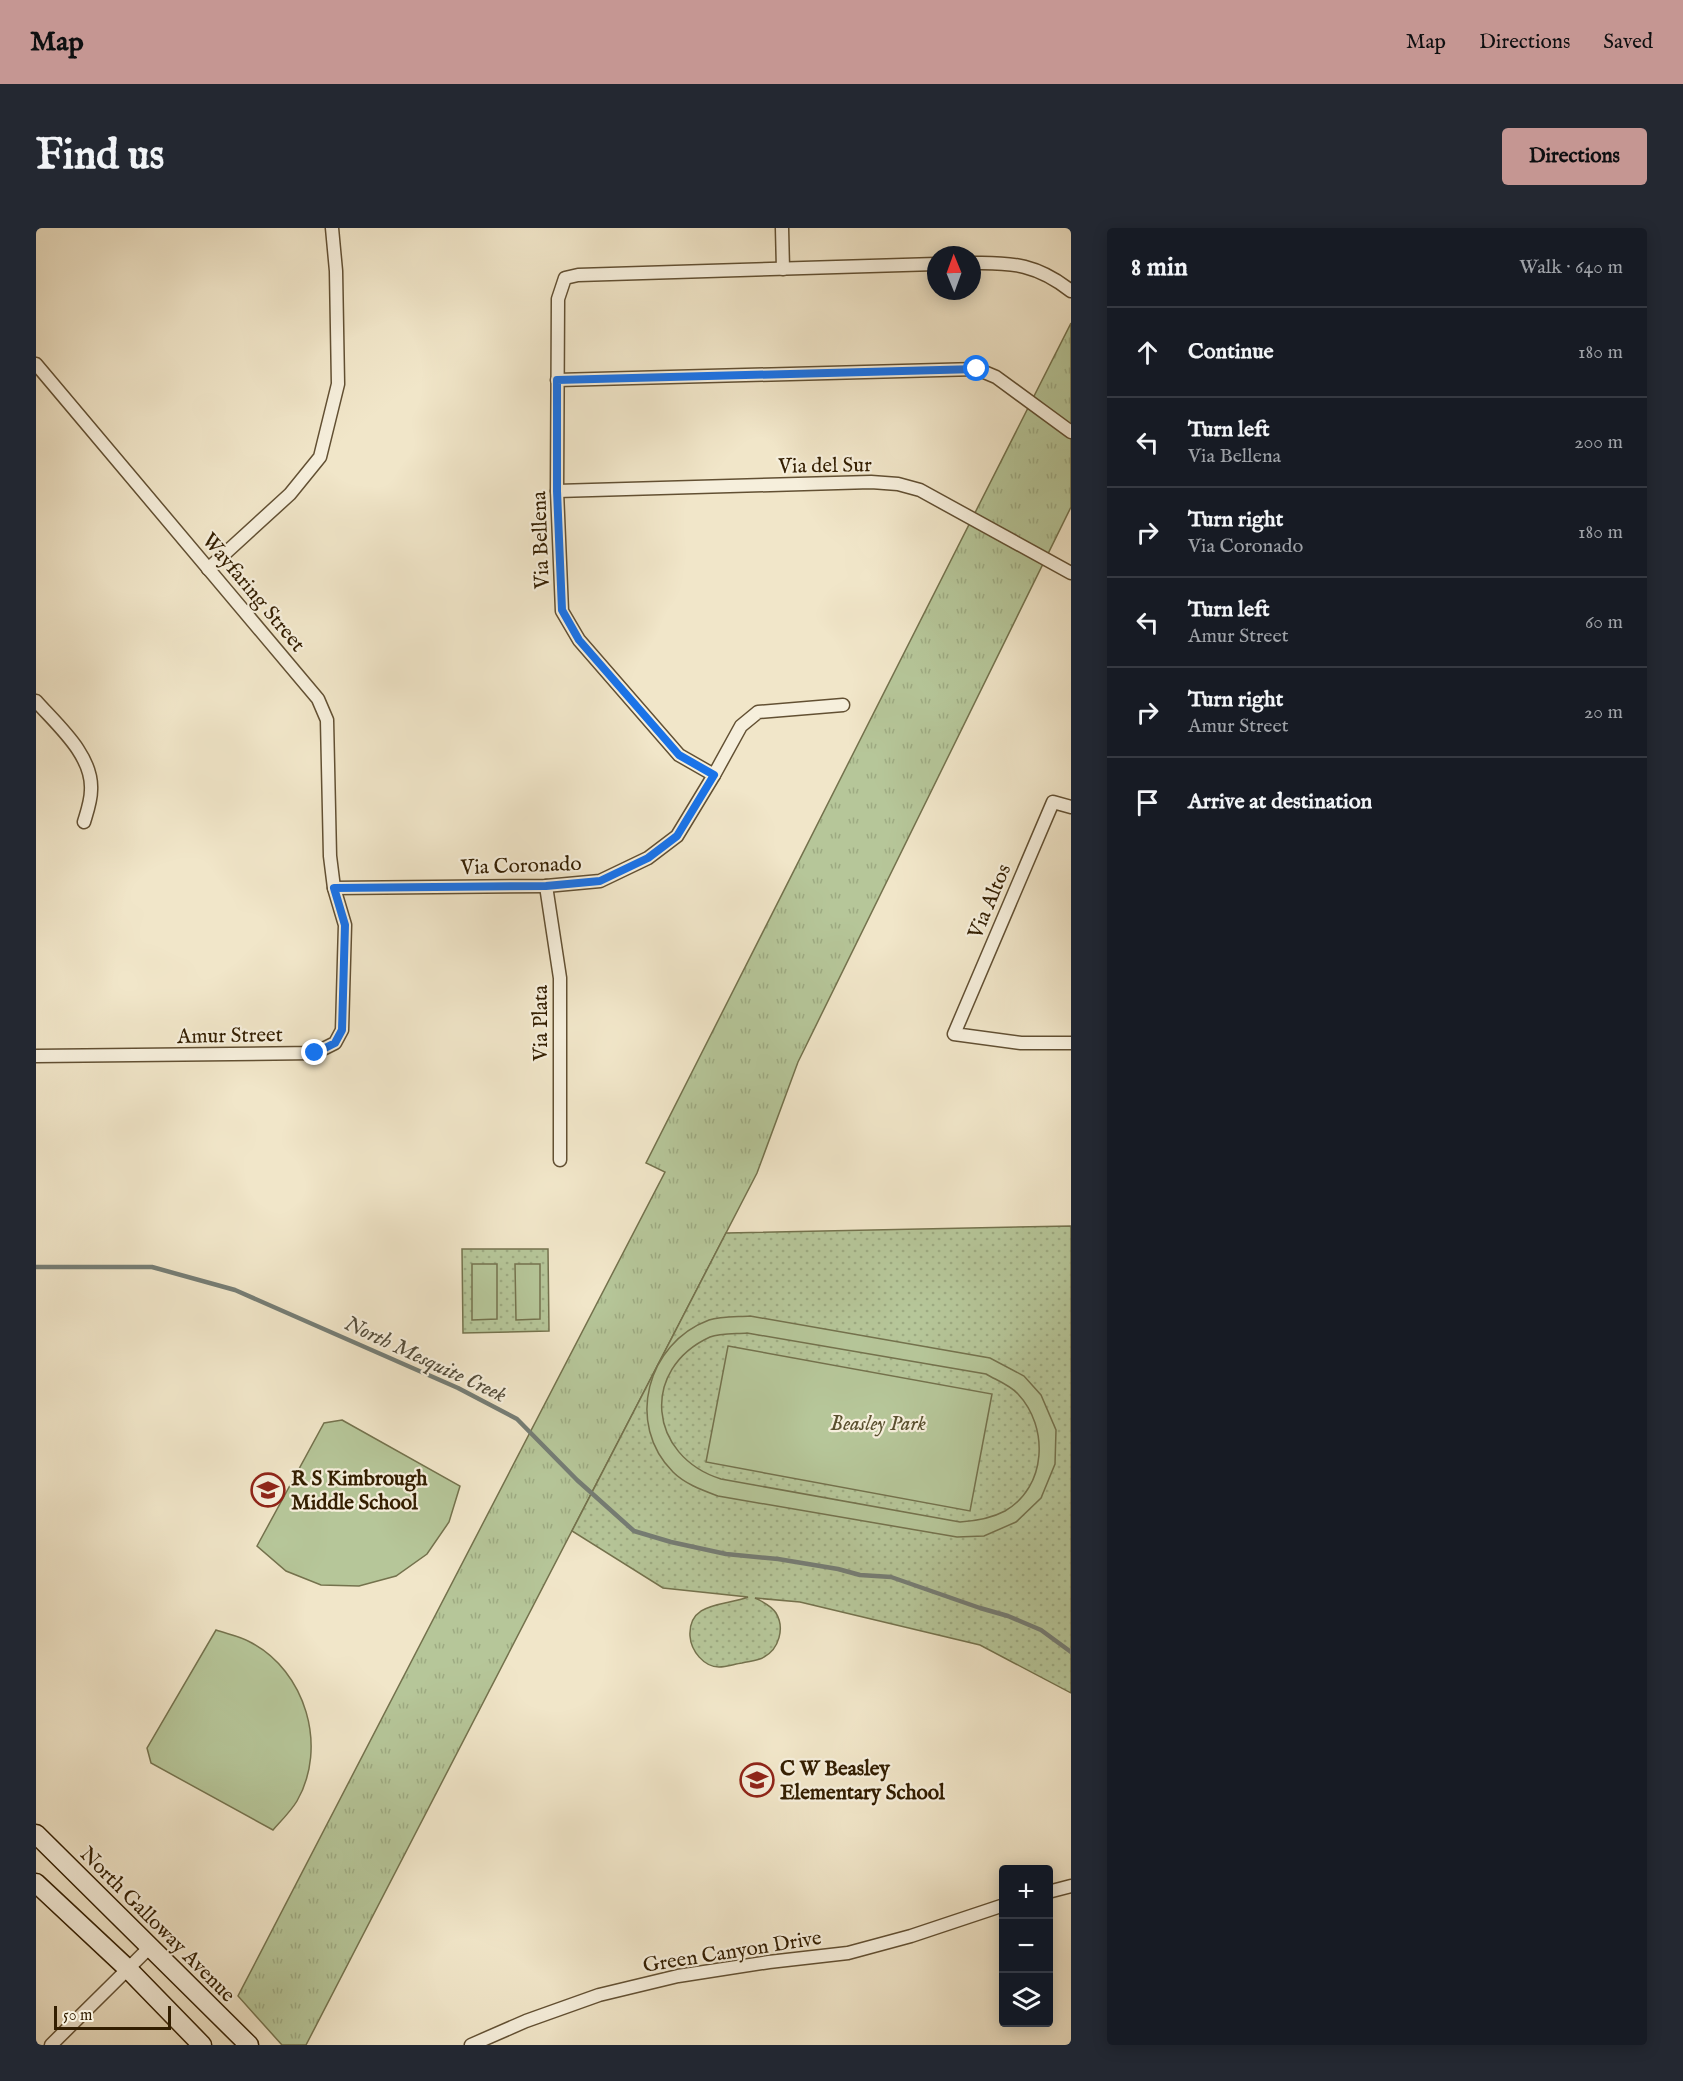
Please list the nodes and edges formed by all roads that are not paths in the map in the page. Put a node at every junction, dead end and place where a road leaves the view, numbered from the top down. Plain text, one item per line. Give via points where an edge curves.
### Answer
1 (332, 228) edge
2 (782, 228) edge
3 (981, 263) edge
4 (927, 264) edge
5 (783, 269) junction
6 (1071, 291) edge
7 (36, 364) edge
8 (557, 380) junction
9 (1071, 432) edge
10 (557, 491) junction
11 (208, 568) junction
12 (1071, 573) edge
13 (36, 701) edge
14 (843, 705) dead end
15 (714, 775) junction
16 (1071, 807) edge
17 (84, 822) dead end
18 (546, 886) junction
19 (334, 888) junction
20 (1071, 1043) edge
21 (36, 1056) edge
22 (560, 1160) dead end
23 (36, 1834) edge
24 (36, 1883) edge
25 (1071, 1886) edge
26 (1053, 1891) edge
27 (999, 1907) edge
28 (151, 1946) junction
29 (128, 1969) junction
30 (51, 2045) edge
31 (202, 2045) edge
32 (249, 2045) edge
33 (471, 2045) edge

1 - 11 street via 338,384 320,457 290,494
2 - 5 street
3 - 6 street via 1023,266
4 - 5 street
5 - 8 street, Via Bellena via 565,278 558,299
7 - 11 street, Wayfaring Street
8 - 9 street via 977,369 996,377
8 - 10 street, Via Bellena
10 - 12 street, Via del Sur via 898,484 920,490
10 - 15 street, Via Bellena via 562,610 579,640 679,755
11 - 19 street, Wayfaring Street via 305,682 327,720
13 - 17 street via 87,766 91,789
14 - 15 street, Via Coronado via 758,711 741,726
15 - 18 street, Via Coronado via 677,836 648,858 600,881
16 - 20 street, Via Altos via 1053,802 954,1034 1022,1043
18 - 19 street, Via Coronado
18 - 22 street, Via Plata via 560,978
19 - 21 street, Amur Street via 345,925 342,1030 335,1043 315,1053
23 - 28 main road, North Galloway Avenue
24 - 29 main road
25 - 26 street
27 - 33 street, Green Canyon Drive via 849,1953 678,1976 599,1995
28 - 29 street
28 - 32 main road, North Galloway Avenue
29 - 30 street
29 - 31 main road

